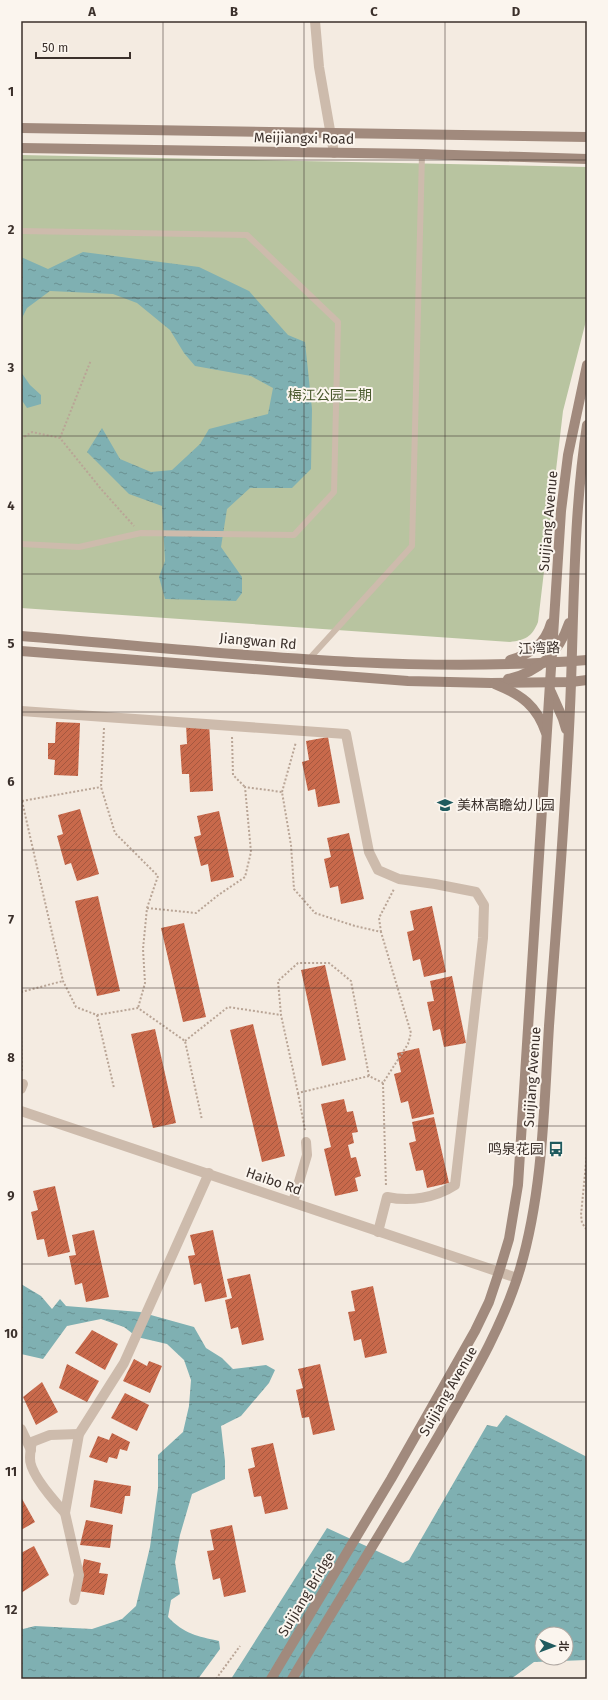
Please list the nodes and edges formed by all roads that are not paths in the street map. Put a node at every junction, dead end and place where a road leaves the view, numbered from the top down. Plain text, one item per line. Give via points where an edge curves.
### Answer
1 (315, 21) edge
2 (21, 128) edge
3 (330, 133) junction
4 (587, 137) edge
5 (21, 148) edge
6 (334, 153) junction
7 (422, 154) junction
8 (587, 159) edge
9 (21, 231) edge
10 (587, 365) edge
11 (587, 425) edge
12 (21, 544) edge
13 (554, 611) junction
14 (573, 611) junction
15 (21, 636) edge
16 (21, 651) edge
17 (309, 659) junction
18 (587, 660) edge
19 (549, 661) junction
20 (571, 662) junction
21 (493, 663) junction
22 (525, 674) junction
23 (587, 680) edge
24 (571, 682) junction
25 (491, 683) junction
26 (548, 685) junction
27 (21, 711) edge
28 (547, 736) junction
29 (568, 736) junction
30 (21, 1111) edge
31 (306, 1142) dead end
32 (208, 1174) junction
33 (293, 1202) junction
34 (378, 1232) junction
35 (499, 1272) junction
36 (517, 1278) junction
37 (21, 1429) edge
38 (79, 1434) junction
39 (31, 1450) junction
40 (65, 1513) junction
41 (364, 1524) joint
42 (74, 1600) dead end
43 (271, 1679) edge
44 (292, 1679) edge

1 - 3 street
2 - 3 main road, Meijiangxi Road
3 - 4 main road, Meijiangxi Road
3 - 6 street
5 - 6 main road, Meijiangxi Road
6 - 7 main road, Meijiangxi Road
7 - 8 main road, Meijiangxi Road
7 - 17 lane via 412,546
9 - 12 lane via 247,235 338,322 334,492 294,535 141,533 79,548
10 - 13 main road, Suijiang Avenue via 568,455
11 - 14 main road, Suijiang Avenue via 579,482
13 - 19 main road, Suijiang Avenue
13 - 21 main road via 543,641 534,650 511,660
14 - 19 main road via 563,638
14 - 20 main road, Suijiang Avenue
15 - 17 main road, Jiangwan Rd
16 - 25 main road, Jiangwan Rd via 408,681
17 - 21 main road, Jiangwan Rd via 408,664
18 - 20 main road, 江湾路
19 - 20 main road, 江湾路
19 - 21 main road, 江湾路
19 - 22 main road
19 - 26 main road, Suijiang Avenue
20 - 24 main road, Suijiang Avenue
21 - 22 main road
22 - 25 main road
22 - 26 main road
23 - 24 main road
24 - 26 main road
24 - 29 main road, Suijiang Avenue
25 - 26 main road
25 - 28 main road via 531,704
26 - 28 main road, Suijiang Avenue
26 - 29 main road
27 - 34 street via 346,734 369,852 378,870 398,879 476,892 484,905 484,938 455,1185 442,1193 404,1200 386,1197
28 - 35 main road, Suijiang Avenue via 518,1185
29 - 36 main road, Suijiang Avenue via 541,1153 529,1233
30 - 32 street, Haibo Rd
31 - 33 street via 307,1155
32 - 33 street, Haibo Rd
32 - 38 street via 124,1363
33 - 34 street, Haibo Rd
34 - 35 street, Haibo Rd
35 - 36 street, Haibo Rd
35 - 41 main road, Suijiang Avenue via 475,1331
36 - 44 main road, Suijiang Avenue via 493,1341
37 - 39 street
38 - 39 street via 50,1436 32,1442
38 - 40 street
39 - 40 street via 29,1460 42,1486
40 - 42 street via 79,1575
41 - 43 main road, Suijiang Bridge

